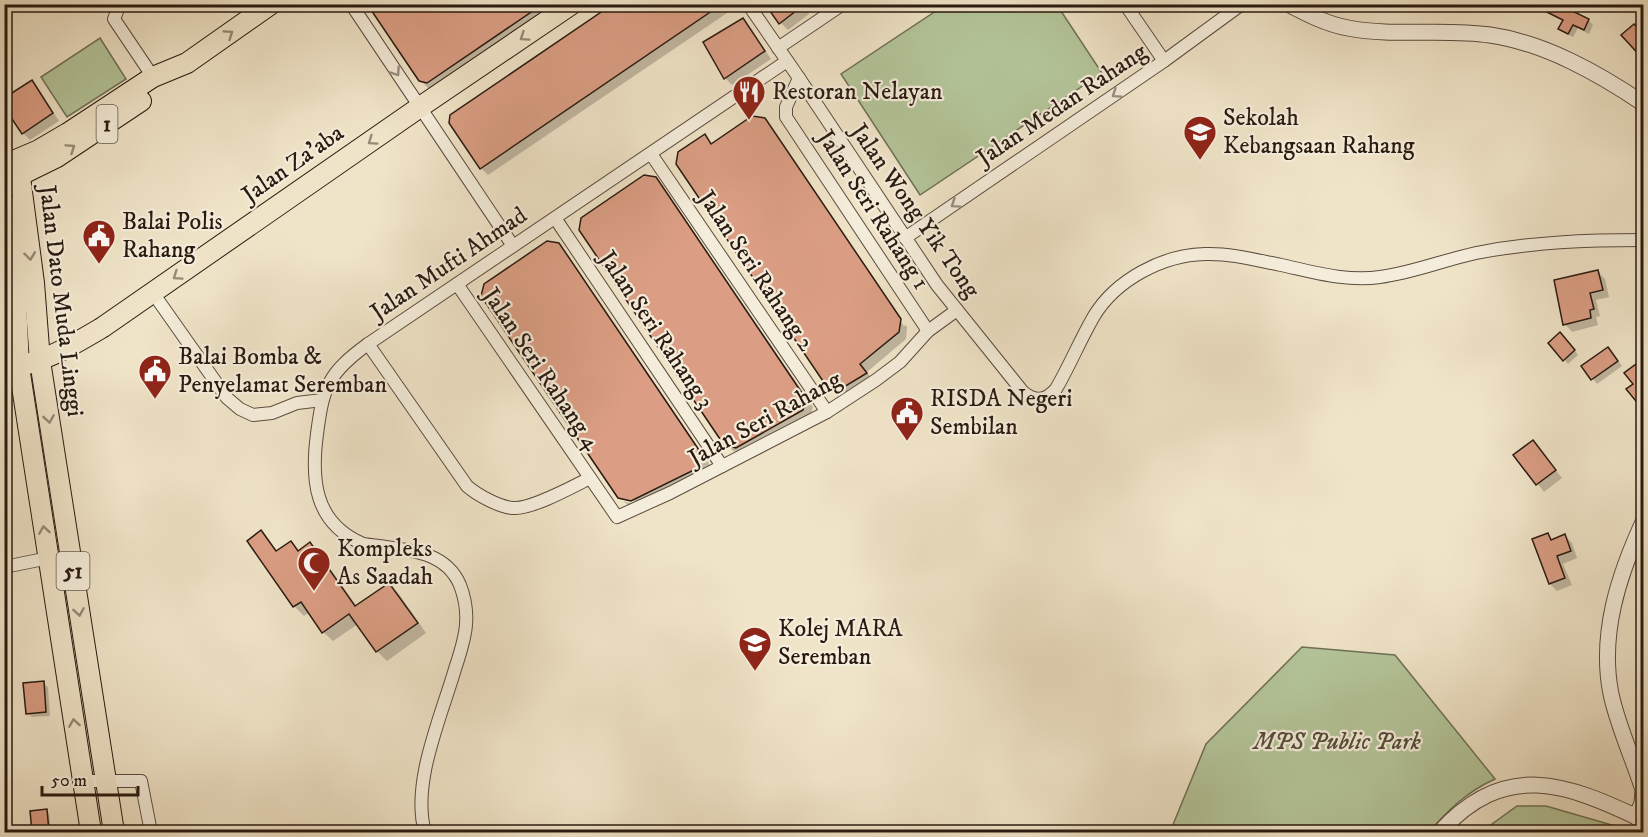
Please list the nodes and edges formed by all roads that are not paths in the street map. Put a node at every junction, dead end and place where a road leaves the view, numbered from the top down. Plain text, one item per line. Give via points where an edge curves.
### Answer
1 (120, 4) edge
2 (272, 4) edge
3 (351, 4) edge
4 (572, 4) edge
5 (748, 4) edge
6 (843, 4) edge
7 (1125, 4) edge
8 (1242, 4) edge
9 (1288, 4) edge
10 (778, 48) junction
11 (787, 61) junction
12 (1164, 61) junction
13 (187, 63) junction
14 (153, 77) junction
15 (800, 78) junction
16 (1644, 104) edge
17 (420, 107) junction
18 (651, 154) junction
19 (10, 175) edge
20 (555, 218) junction
21 (905, 238) junction
22 (1644, 240) edge
23 (513, 246) junction
24 (457, 284) junction
25 (153, 292) junction
26 (957, 310) junction
27 (928, 332) junction
28 (368, 344) junction
29 (40, 361) junction
30 (12, 368) edge
31 (322, 400) junction
32 (827, 412) junction
33 (722, 466) junction
34 (590, 478) junction
35 (1643, 524) edge
36 (49, 558) junction
37 (4, 567) edge
38 (105, 780) junction
39 (83, 781) junction
40 (1640, 819) edge
41 (91, 832) edge
42 (114, 832) edge
43 (152, 832) edge
44 (425, 832) edge
45 (1440, 832) edge

1 - 14 street via 114,19
13 -> 2 highway, 1
3 -> 17 street
4 -> 17 highway, Jalan Za'aba
5 - 10 street, Jalan Wong Yik Tong
6 - 10 street
7 - 12 street
8 - 12 street, Jalan Medan Rahang
9 - 16 street via 1349,28 1456,32 1519,42 1588,70
10 - 11 street, Jalan Wong Yik Tong
11 - 15 street, Jalan Wong Yik Tong
11 - 18 street, Jalan Mufti Ahmad
12 -> 21 street, Jalan Medan Rahang
13 - 14 highway, 1
19 -> 13 highway, 1 via 57,157 147,97
14 - 19 highway, 1 via 39,150
15 - 21 street, Jalan Wong Yik Tong
15 - 27 street, Jalan Seri Rahang 1 via 786,107 786,117
17 - 23 street
17 -> 25 highway, Jalan Za'aba
18 - 20 street, Jalan Mufti Ahmad
18 - 32 street, Jalan Seri Rahang 2
19 -> 29 highway, Jalan Dato Muda Linggi / 51 via 34,283
19 - 30 highway, Jalan Dato Muda Linggi / 51
20 - 23 street, Jalan Mufti Ahmad
20 - 33 street, Jalan Seri Rahang 3
21 - 26 street, Jalan Wong Yik Tong
22 - 26 street, Jalan Wong Yik Tong via 1543,242 1379,277 1349,278 1235,256 1203,254 1171,260 1137,274 1114,291 1095,315 1056,389 1039,400 1023,392
23 - 24 street, Jalan Mufti Ahmad
24 - 28 street, Jalan Mufti Ahmad
24 - 34 street, Jalan Seri Rahang 4
25 - 29 highway, Jalan Za'aba via 104,327
25 - 31 street via 226,398 240,409 253,415 272,413 297,403
26 - 27 street, Jalan Seri Rahang
27 - 32 street, Jalan Seri Rahang via 900,362
28 - 31 street, Jalan Mufti Ahmad via 344,361
28 - 34 street via 476,495 513,508 528,506
29 - 30 highway, Jalan Za'aba
29 -> 38 highway, Jalan Dato Muda Linggi / 51
36 -> 30 highway, Jalan Dato Muda Linggi / 51
31 - 44 street, Jalan Mufti Ahmad via 315,477 323,510 340,529 362,543 425,553 446,565 459,583 467,606 465,637 422,778
32 - 33 street, Jalan Seri Rahang
33 - 34 street, Jalan Seri Rahang via 617,517
35 - 40 street via 1615,601 1606,654 1611,695 1643,790
36 - 37 street
39 -> 36 highway, Jalan Dato Muda Linggi / 51
38 - 39 street
38 - 42 highway, Jalan Dato Muda Linggi / 51
38 - 43 street via 141,781
39 - 41 highway, Jalan Dato Muda Linggi / 51
40 - 45 street via 1567,790 1517,785 1492,792

